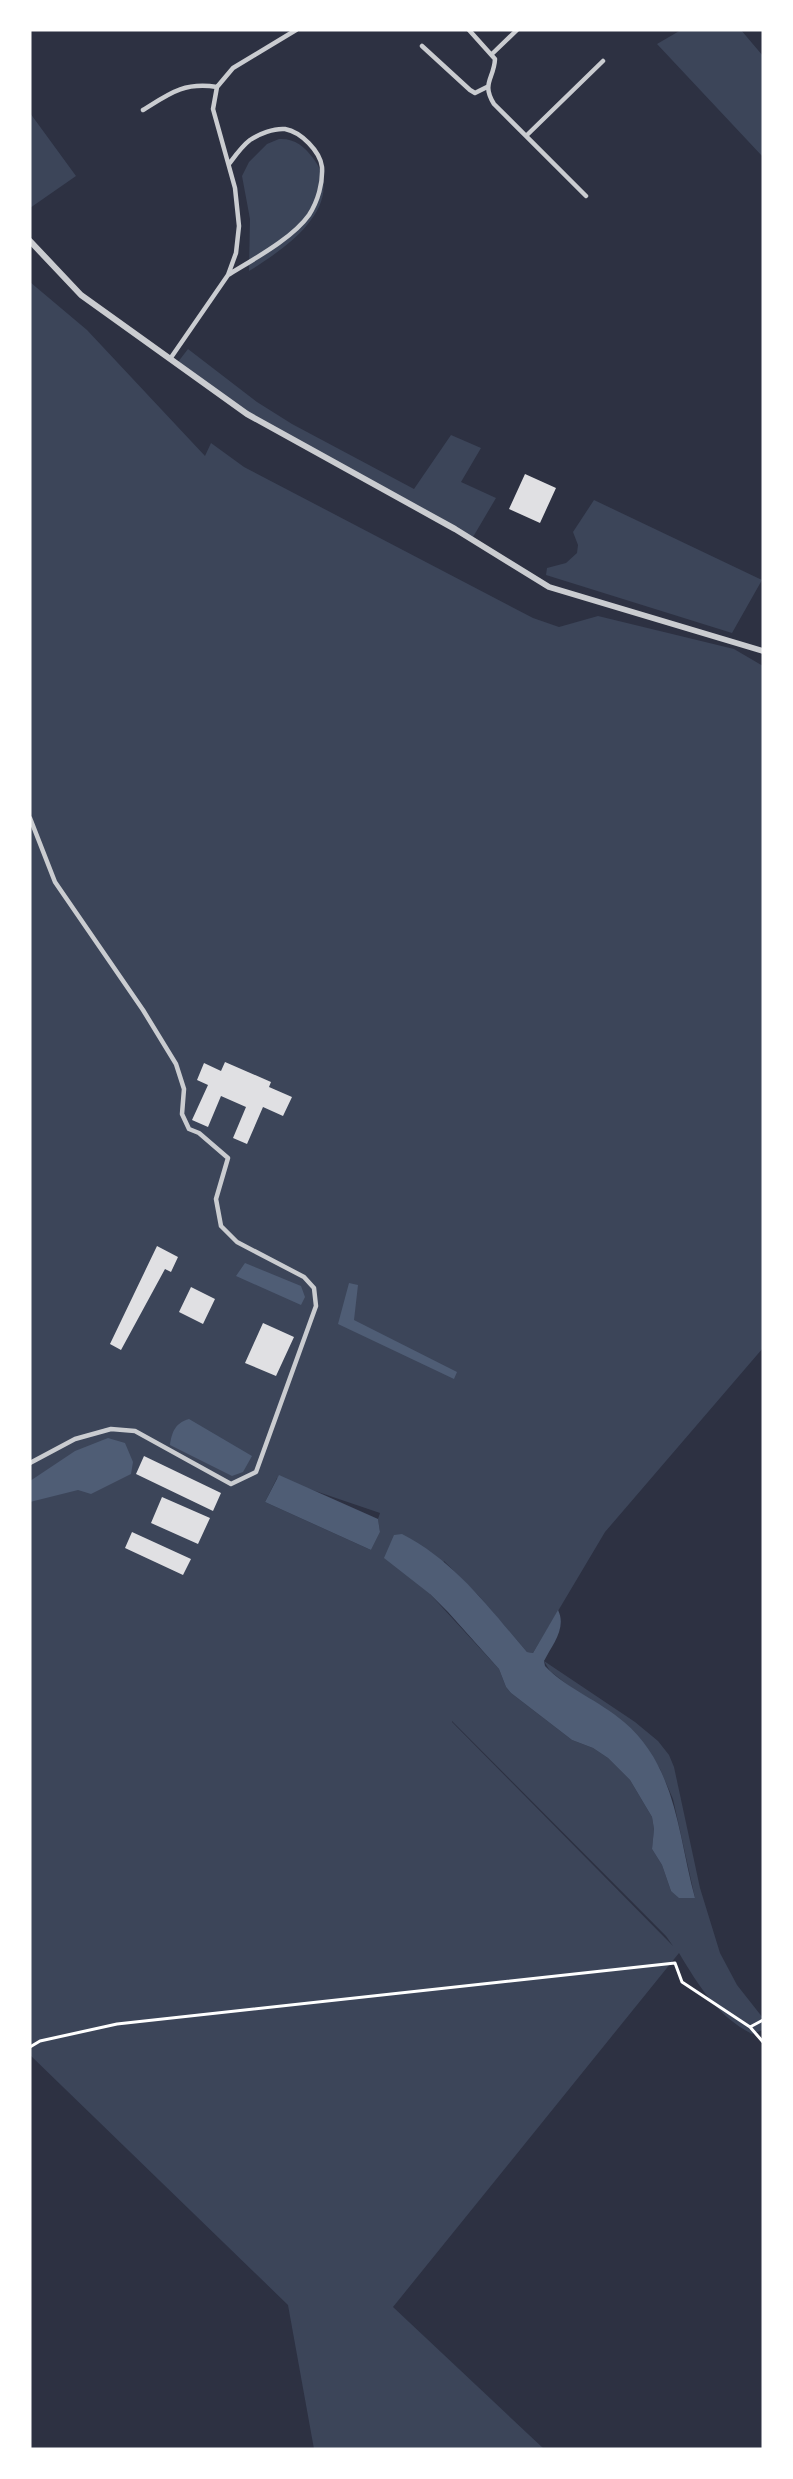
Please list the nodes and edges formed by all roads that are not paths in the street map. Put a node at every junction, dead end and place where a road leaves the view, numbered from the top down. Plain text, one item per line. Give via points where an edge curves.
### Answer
1 (296, 30) edge
2 (469, 30) edge
3 (517, 30) edge
4 (422, 46) dead end
5 (492, 54) junction
6 (603, 61) dead end
7 (217, 87) junction
8 (487, 87) junction
9 (143, 110) dead end
10 (526, 136) junction
11 (229, 164) junction
12 (586, 196) dead end
13 (30, 241) edge
14 (228, 275) junction
15 (170, 359) junction
16 (763, 651) edge
17 (30, 818) edge
18 (30, 1463) edge

1 - 7 lane via 233,68
2 - 5 lane
3 - 5 lane
4 - 8 lane via 470,90 475,93
5 - 8 lane via 495,66
6 - 10 lane
7 - 9 lane via 182,87
7 - 11 lane via 213,109
8 - 10 lane via 494,104
10 - 12 lane
11 - 14 lane via 239,226
11 - 14 lane via 250,140 286,129 312,148 322,165 322,176 321,189 308,216 273,246
13 - 15 street via 81,295
14 - 15 lane
15 - 16 street via 247,414 455,529 549,587
17 - 18 lane via 55,882 176,1064 184,1089 182,1114 189,1129 228,1158 216,1199 221,1226 237,1242 304,1277 314,1288 316,1306 256,1472 231,1484 135,1431 111,1429 75,1439

